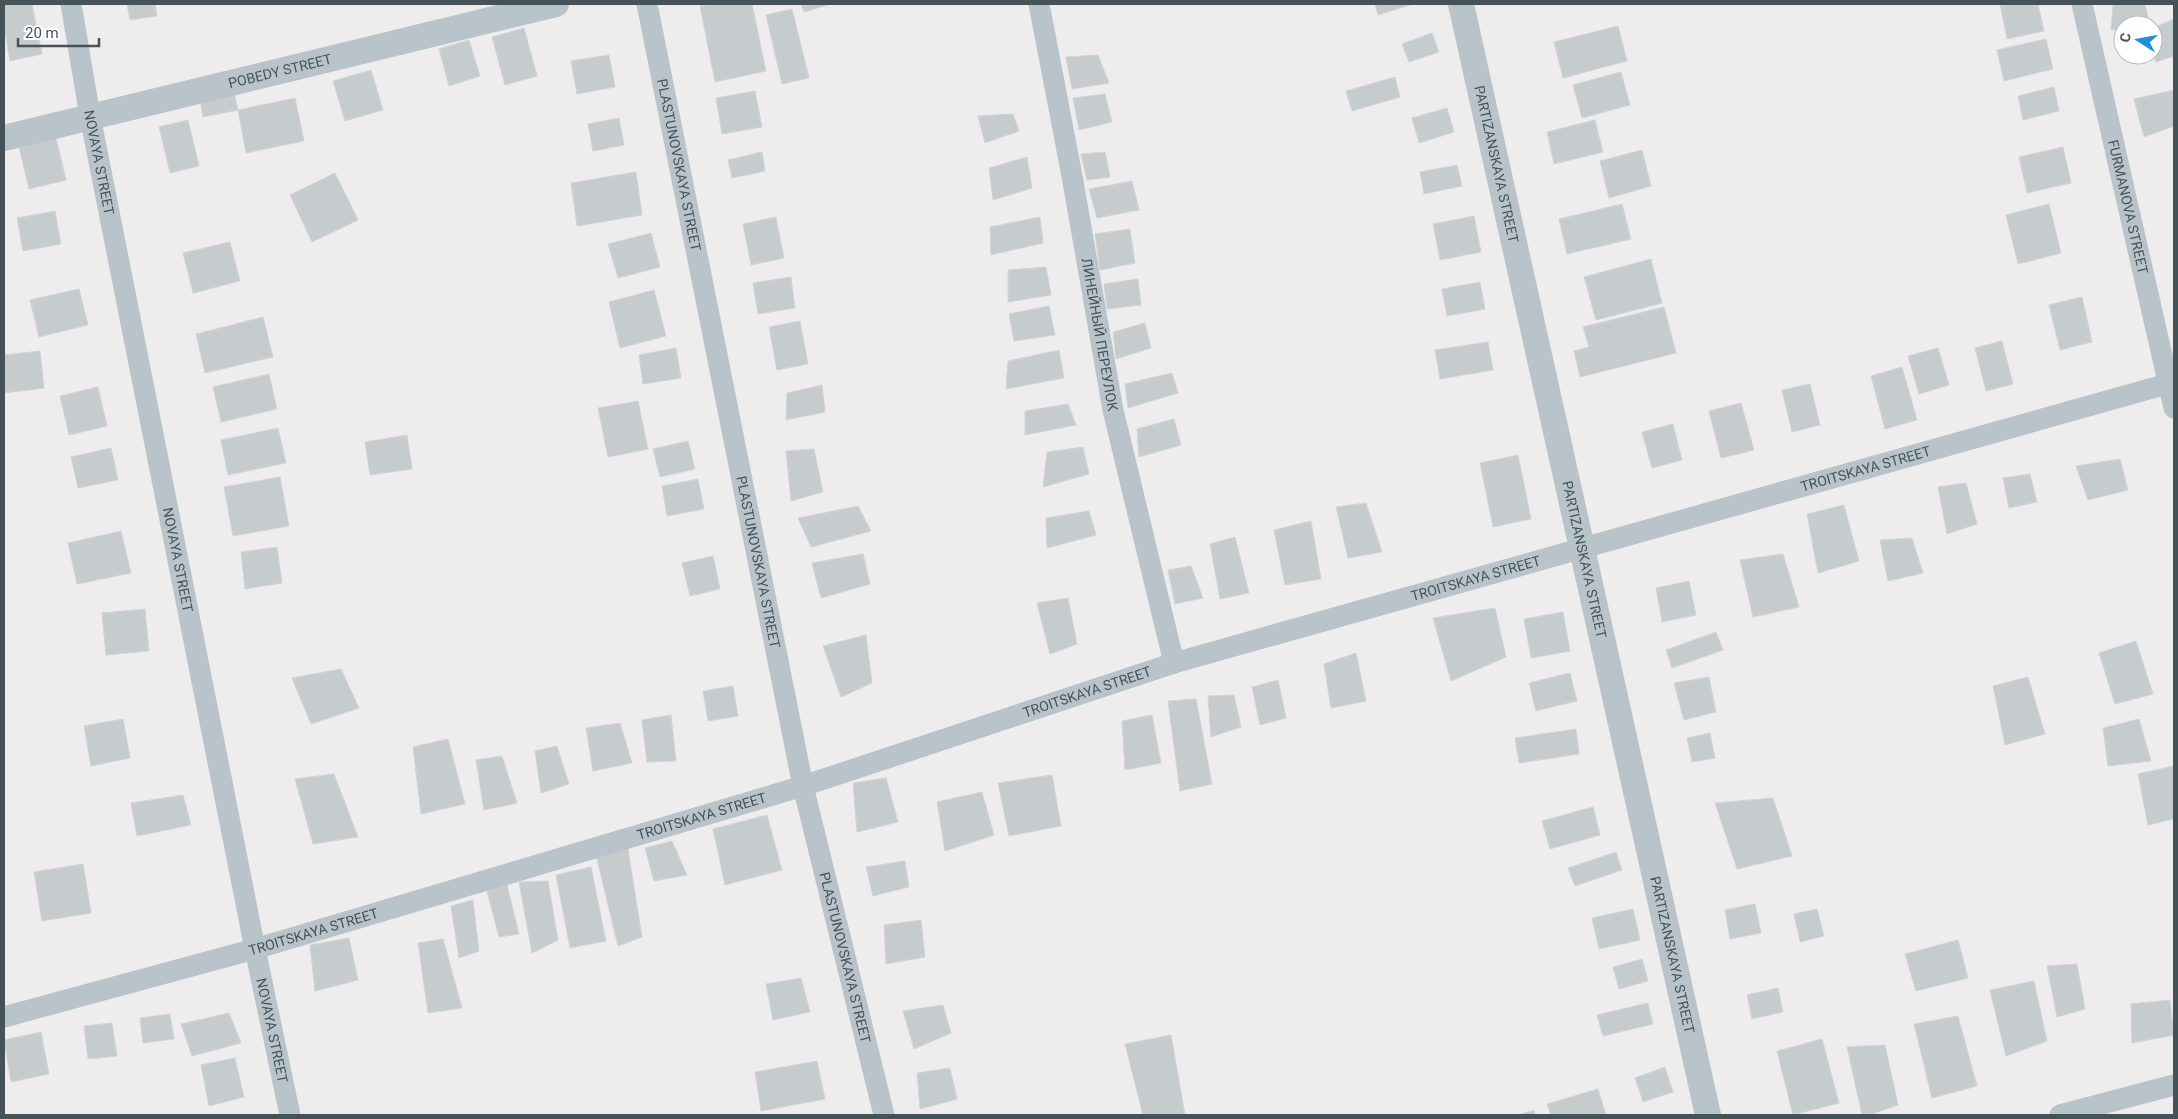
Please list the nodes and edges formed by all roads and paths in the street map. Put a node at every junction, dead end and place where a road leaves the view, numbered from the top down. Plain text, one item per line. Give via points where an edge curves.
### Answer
1 (71, 4) edge
2 (556, 4) edge
3 (647, 4) edge
4 (1038, 4) edge
5 (1461, 4) edge
6 (2082, 4) edge
7 (90, 116) junction
8 (4, 138) edge
9 (2172, 383) edge
10 (2174, 408) edge
11 (1584, 547) junction
12 (1174, 663) junction
13 (803, 786) junction
14 (255, 948) junction
15 (4, 1017) edge
16 (2174, 1085) edge
17 (290, 1115) edge
18 (884, 1115) edge
19 (1708, 1115) edge
20 (2060, 1115) edge

1 - 7 street, NOVAYA STREET
2 - 7 street, POBEDY STREET
3 - 13 street, PLASTUNOVSKAYA STREET
4 - 12 street, ЛИНЕЙНЫЙ ПЕРЕУЛОК via 1113,410
5 - 11 street, PARTIZANSKAYA STREET
6 - 9 street, FURMANOVA STREET
7 - 8 street, POBEDY STREET
7 - 14 street, NOVAYA STREET
9 - 10 street, FURMANOVA STREET
9 - 11 street, TROITSKAYA STREET
11 - 12 street, TROITSKAYA STREET
11 - 19 street, PARTIZANSKAYA STREET
12 - 13 street, TROITSKAYA STREET
13 - 14 street, TROITSKAYA STREET
13 - 18 street, PLASTUNOVSKAYA STREET
14 - 15 street, TROITSKAYA STREET
14 - 17 street, NOVAYA STREET
16 - 20 street

